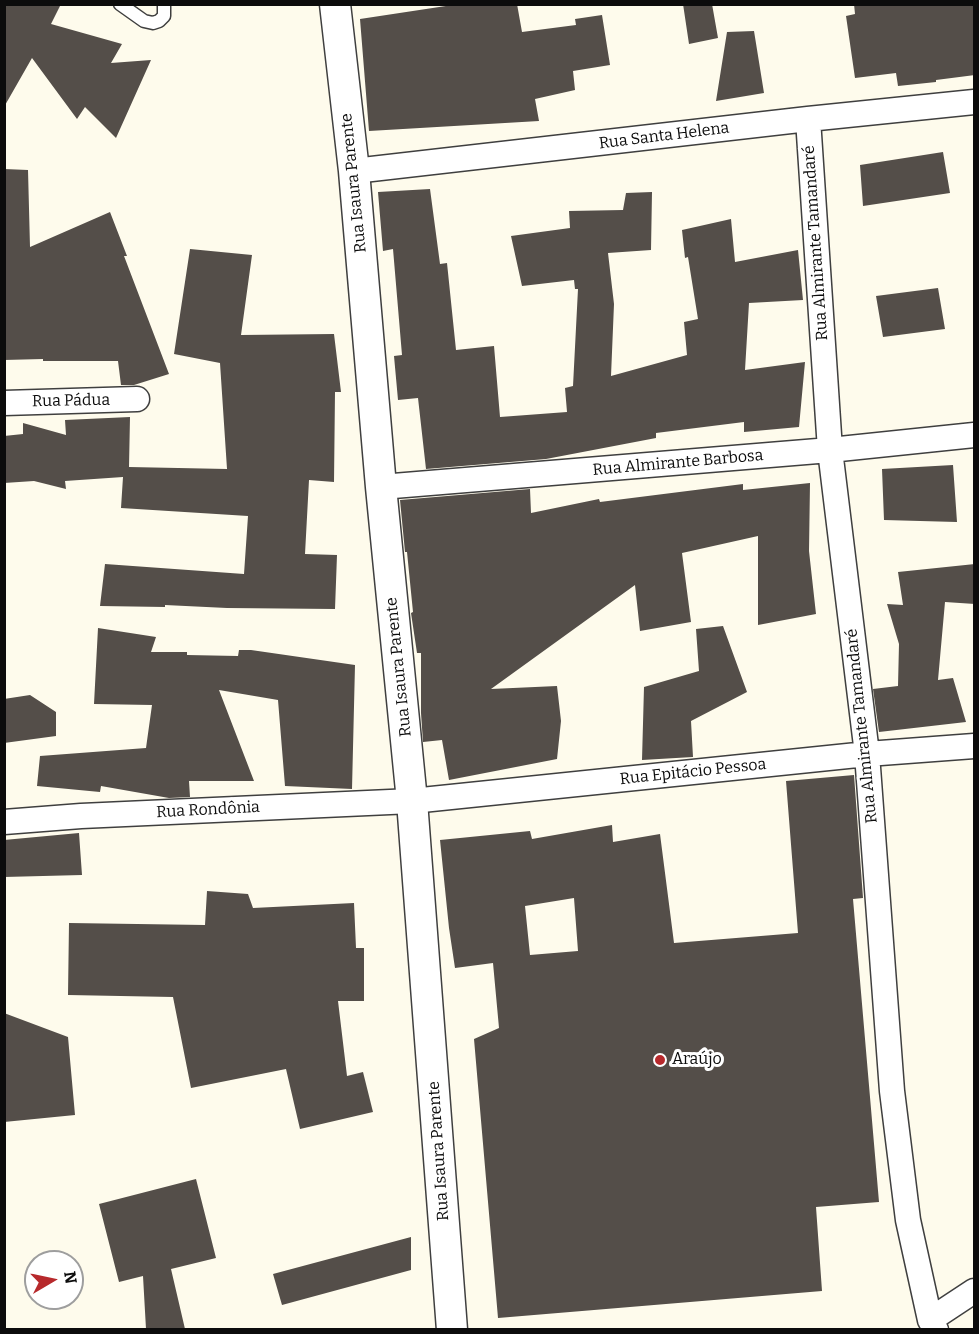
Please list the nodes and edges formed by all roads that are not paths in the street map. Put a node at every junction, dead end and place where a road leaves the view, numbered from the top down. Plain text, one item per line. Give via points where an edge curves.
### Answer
1 (120, 4) edge
2 (164, 4) edge
3 (335, 4) edge
4 (975, 102) edge
5 (808, 119) junction
6 (354, 171) junction
7 (137, 399) dead end
8 (4, 403) edge
9 (975, 435) edge
10 (830, 450) junction
11 (381, 487) junction
12 (975, 746) edge
13 (867, 754) junction
14 (412, 801) junction
15 (4, 822) edge
16 (975, 1291) edge
17 (933, 1325) edge
18 (452, 1329) edge

1 - 2 lane via 153,23 164,16
3 - 6 street, Rua Isaura Parente
4 - 5 street, Rua Santa Helena
5 - 6 street, Rua Santa Helena
5 - 10 street, Rua Almirante Tamandaré
6 - 11 street, Rua Isaura Parente
7 - 8 street, Rua Pádua
9 - 10 street, Rua Almirante Barbosa
10 - 11 street, Rua Almirante Barbosa
10 - 13 street, Rua Almirante Tamandaré
11 - 14 street, Rua Isaura Parente
12 - 13 street, Rua Epitácio Pessoa
13 - 14 street, Rua Epitácio Pessoa
13 - 17 street, Rua Almirante Tamandaré via 892,1091 908,1221
14 - 15 street, Rua Rondônia
14 - 18 street, Rua Isaura Parente
16 - 17 street

